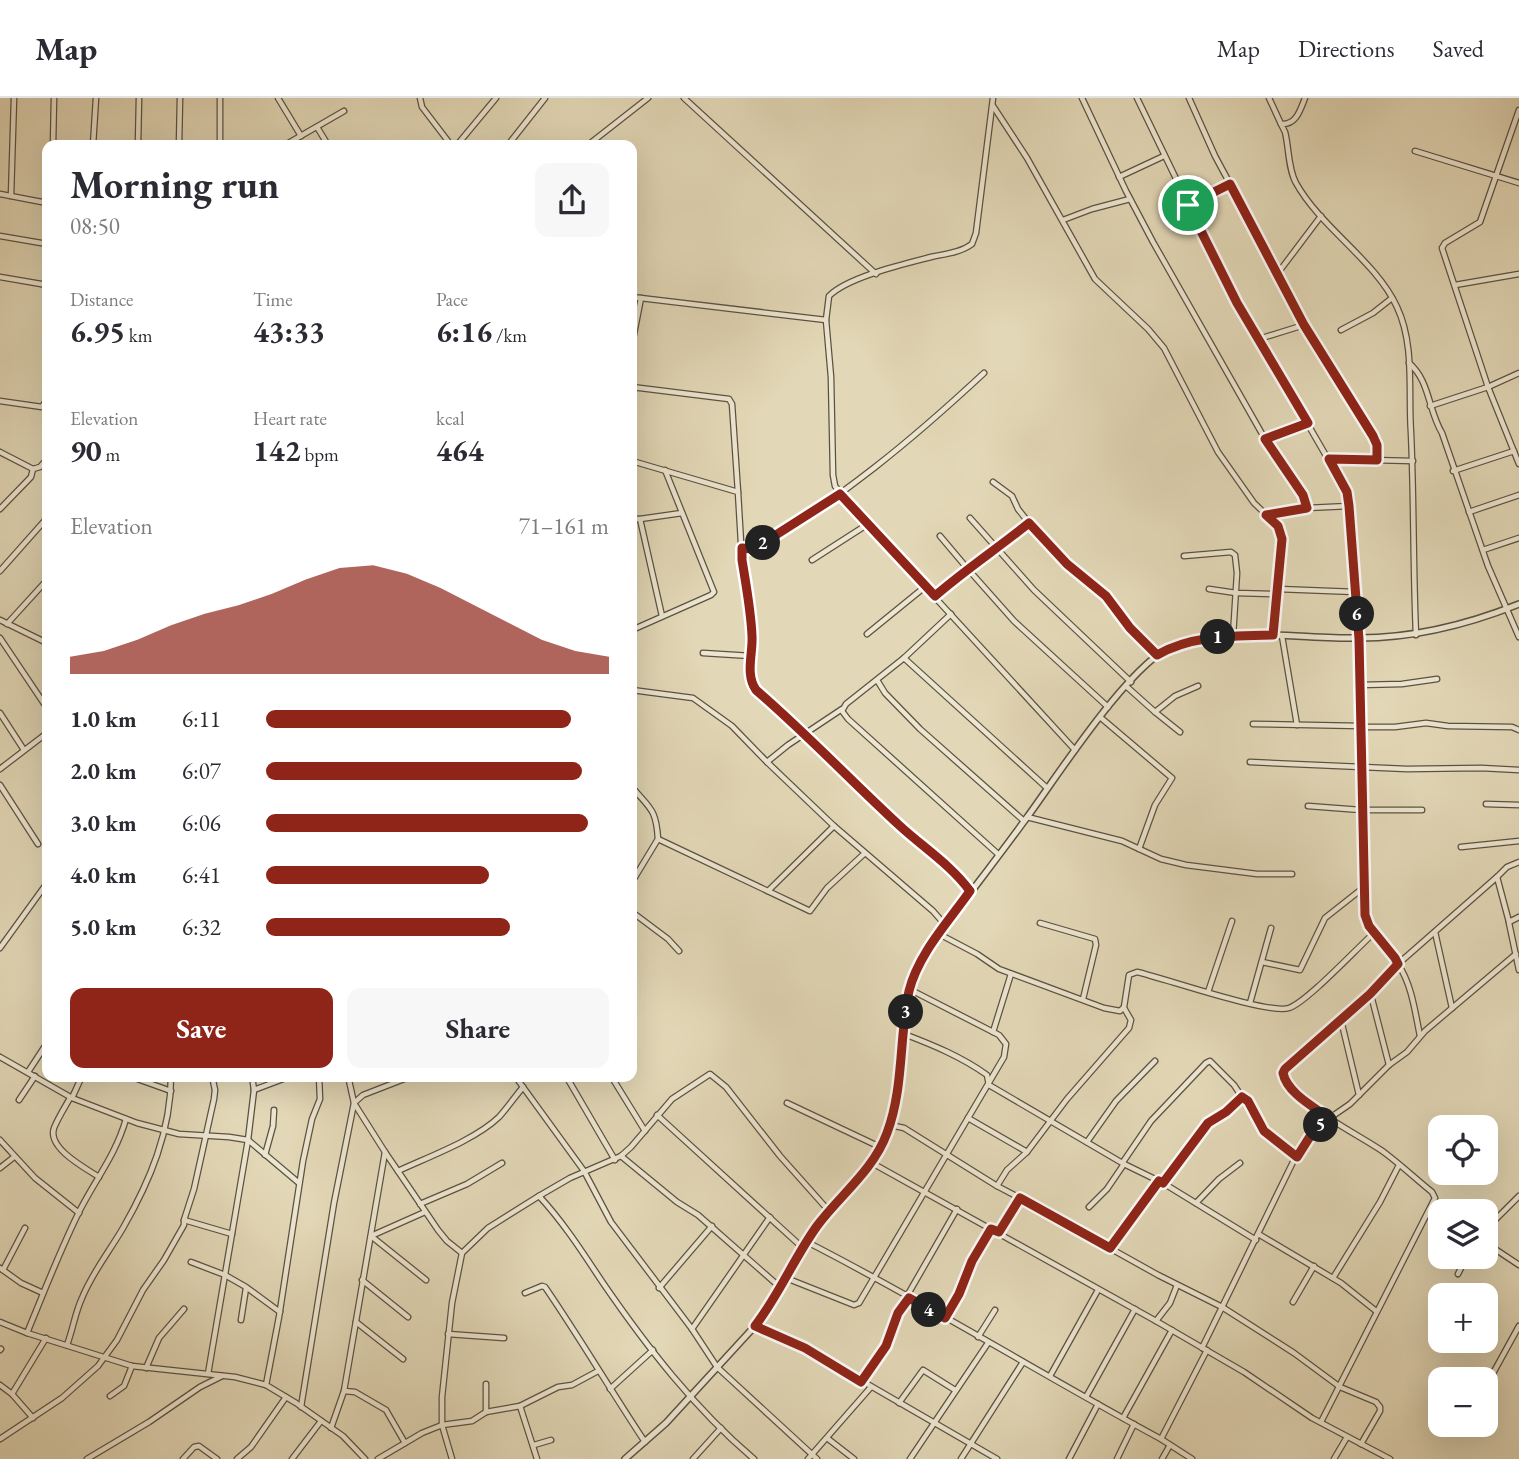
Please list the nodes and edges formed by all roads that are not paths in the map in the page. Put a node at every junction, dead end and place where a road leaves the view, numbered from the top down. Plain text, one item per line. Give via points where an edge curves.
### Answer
1 (14, 98) edge
2 (54, 98) edge
3 (96, 98) edge
4 (139, 98) edge
5 (180, 98) edge
6 (220, 98) edge
7 (278, 98) edge
8 (421, 98) edge
9 (496, 98) edge
10 (545, 98) edge
11 (648, 98) edge
12 (684, 98) edge
13 (993, 98) edge
14 (1082, 98) edge
15 (1137, 98) edge
16 (1189, 98) edge
17 (1269, 98) edge
18 (1305, 98) edge
19 (992, 105) junction
20 (1519, 110) edge
21 (344, 111) dead end
22 (1281, 124) junction
23 (317, 127) junction
24 (302, 135) junction
25 (53, 140) edge
26 (93, 140) edge
27 (138, 140) edge
28 (178, 140) edge
29 (220, 140) edge
30 (294, 140) edge
31 (324, 140) edge
32 (450, 140) edge
33 (458, 140) edge
34 (512, 140) edge
35 (594, 140) edge
36 (1415, 151) dead end
37 (1164, 156) junction
38 (1498, 176) junction
39 (1119, 177) junction
40 (1519, 183) edge
41 (1230, 184) junction
42 (0, 194) edge
43 (11, 196) junction
44 (1130, 200) junction
45 (42, 201) edge
46 (1188, 205) junction
47 (1321, 216) junction
48 (1063, 220) junction
49 (0, 236) edge
50 (42, 243) edge
51 (1278, 273) junction
52 (876, 274) junction
53 (1519, 274) edge
54 (0, 277) edge
55 (42, 284) edge
56 (1454, 285) junction
57 (637, 298) edge
58 (640, 298) junction
59 (1392, 298) junction
60 (637, 315) edge
61 (825, 320) junction
62 (1304, 325) junction
63 (1341, 330) dead end
64 (1259, 339) junction
65 (1409, 363) junction
66 (984, 373) dead end
67 (1519, 373) edge
68 (1488, 387) junction
69 (637, 388) edge
70 (0, 401) edge
71 (1430, 406) junction
72 (42, 407) edge
73 (1308, 423) junction
74 (1265, 439) junction
75 (1514, 451) junction
76 (0, 452) edge
77 (1329, 459) junction
78 (1377, 460) junction
79 (1413, 461) junction
80 (637, 462) edge
81 (1519, 464) edge
82 (42, 465) edge
83 (33, 469) junction
84 (665, 470) junction
85 (1453, 471) junction
86 (993, 482) dead end
87 (738, 492) junction
88 (840, 494) junction
89 (1519, 495) edge
90 (1349, 506) junction
91 (1307, 508) junction
92 (0, 509) edge
93 (1469, 512) junction
94 (682, 513) junction
95 (1266, 515) junction
96 (970, 518) dead end
97 (640, 519) joint
98 (1029, 523) junction
99 (868, 524) junction
100 (42, 525) edge
101 (940, 536) dead end
102 (1519, 538) edge
103 (742, 548) junction
104 (997, 549) junction
105 (1483, 550) junction
106 (1184, 556) dead end
107 (812, 560) dead end
108 (967, 568) junction
109 (0, 571) edge
110 (42, 586) edge
111 (926, 586) junction
112 (1209, 589) dead end
113 (1278, 591) junction
114 (1356, 592) junction
115 (1236, 593) junction
116 (935, 596) junction
117 (1519, 604) edge
118 (1505, 610) junction
119 (951, 614) junction
120 (662, 616) junction
121 (0, 620) edge
122 (7, 624) junction
123 (637, 628) edge
124 (867, 634) dead end
125 (1273, 635) junction
126 (1416, 635) junction
127 (1233, 636) junction
128 (1282, 636) junction
129 (1519, 637) edge
130 (0, 638) edge
131 (1359, 639) junction
132 (42, 640) edge
133 (703, 653) dead end
134 (1157, 655) junction
135 (751, 656) junction
136 (904, 658) junction
137 (1437, 679) dead end
138 (877, 680) junction
139 (1128, 684) junction
140 (1360, 685) junction
141 (1198, 686) dead end
142 (637, 691) edge
143 (42, 701) edge
144 (1108, 707) junction
145 (842, 709) junction
146 (1155, 712) junction
147 (0, 713) edge
148 (1100, 718) junction
149 (1253, 724) dead end
150 (1297, 725) junction
151 (1361, 726) junction
152 (1519, 730) edge
153 (1180, 732) dead end
154 (806, 735) junction
155 (42, 737) edge
156 (24, 750) junction
157 (1076, 751) junction
158 (767, 762) junction
159 (1250, 762) dead end
160 (1360, 768) junction
161 (0, 769) edge
162 (1519, 770) edge
163 (0, 785) edge
164 (1048, 788) junction
165 (637, 792) edge
166 (1486, 804) dead end
167 (1519, 805) edge
168 (1308, 806) dead end
169 (1361, 810) junction
170 (1422, 810) dead end
171 (1026, 819) junction
172 (834, 826) junction
173 (658, 839) junction
174 (1519, 841) edge
175 (38, 844) dead end
176 (1461, 847) dead end
177 (1139, 849) junction
178 (864, 853) junction
179 (998, 854) junction
180 (1519, 862) edge
181 (637, 874) edge
182 (1292, 874) dead end
183 (1497, 877) junction
184 (1363, 888) junction
185 (42, 890) edge
186 (768, 891) junction
187 (970, 891) junction
188 (637, 916) edge
189 (1519, 917) edge
190 (1232, 921) dead end
191 (1509, 922) junction
192 (1040, 923) dead end
193 (946, 926) junction
194 (1270, 928) dead end
195 (1435, 932) junction
196 (1374, 933) junction
197 (939, 934) junction
198 (0, 948) edge
199 (679, 951) dead end
200 (1516, 954) junction
201 (1262, 962) junction
202 (1398, 964) junction
203 (1519, 966) edge
204 (1012, 974) junction
205 (909, 989) junction
206 (1209, 992) junction
207 (1370, 994) junction
208 (1083, 999) junction
209 (1250, 1003) junction
210 (1124, 1007) junction
211 (1452, 1008) junction
212 (1341, 1020) junction
213 (993, 1031) junction
214 (904, 1034) junction
215 (1420, 1036) junction
216 (42, 1051) edge
217 (0, 1057) edge
218 (1155, 1061) dead end
219 (1389, 1065) junction
220 (28, 1072) junction
221 (36, 1076) junction
222 (42, 1080) edge
223 (46, 1082) edge
224 (79, 1082) edge
225 (146, 1082) edge
226 (171, 1082) edge
227 (213, 1082) edge
228 (253, 1082) edge
229 (275, 1082) edge
230 (320, 1082) edge
231 (349, 1082) edge
232 (397, 1082) edge
233 (519, 1082) edge
234 (570, 1082) edge
235 (615, 1082) edge
236 (989, 1085) junction
237 (523, 1087) junction
238 (254, 1090) junction
239 (171, 1091) junction
240 (1359, 1095) junction
241 (1242, 1097) junction
242 (71, 1098) junction
243 (19, 1100) dead end
244 (354, 1103) junction
245 (787, 1103) dead end
246 (274, 1110) dead end
247 (657, 1115) junction
248 (968, 1118) junction
249 (1329, 1118) junction
250 (126, 1119) junction
251 (1051, 1122) junction
252 (890, 1125) junction
253 (166, 1131) junction
254 (645, 1131) junction
255 (206, 1135) junction
256 (0, 1140) edge
257 (248, 1140) junction
258 (1087, 1142) junction
259 (881, 1148) junction
260 (385, 1152) junction
261 (1027, 1152) junction
262 (265, 1155) junction
263 (946, 1155) junction
264 (621, 1156) junction
265 (14, 1157) junction
266 (1297, 1157) junction
267 (615, 1160) junction
268 (502, 1163) dead end
269 (872, 1163) junction
270 (1124, 1163) junction
271 (1240, 1163) dead end
272 (1399, 1165) junction
273 (0, 1168) edge
274 (398, 1171) junction
275 (584, 1171) junction
276 (99, 1177) junction
277 (1161, 1182) junction
278 (299, 1183) junction
279 (997, 1186) junction
280 (923, 1192) junction
281 (539, 1196) junction
282 (1519, 1196) edge
283 (1020, 1198) junction
284 (1196, 1203) junction
285 (420, 1204) junction
286 (1089, 1207) dead end
287 (957, 1209) junction
288 (829, 1211) junction
289 (425, 1212) junction
290 (79, 1213) junction
291 (770, 1217) junction
292 (1498, 1217) edge
293 (184, 1220) junction
294 (712, 1226) junction
295 (25, 1228) dead end
296 (991, 1229) junction
297 (999, 1232) junction
298 (232, 1234) junction
299 (371, 1236) junction
300 (1258, 1237) junction
301 (805, 1245) junction
302 (1110, 1248) junction
303 (1498, 1251) edge
304 (462, 1253) junction
305 (1519, 1254) edge
306 (744, 1255) junction
307 (1512, 1261) junction
308 (191, 1262) dead end
309 (1519, 1265) edge
310 (1314, 1266) junction
311 (1, 1269) edge
312 (1460, 1269) edge
313 (1458, 1274) dead end
314 (225, 1275) junction
315 (876, 1277) junction
316 (786, 1278) junction
317 (1333, 1278) junction
318 (362, 1280) junction
319 (426, 1280) dead end
320 (1177, 1285) junction
321 (246, 1287) junction
322 (659, 1288) junction
323 (781, 1288) junction
324 (1098, 1290) junction
325 (43, 1293) junction
326 (525, 1293) dead end
327 (908, 1297) junction
328 (1293, 1302) dead end
329 (1222, 1307) junction
330 (184, 1309) dead end
331 (1135, 1309) junction
332 (995, 1310) dead end
333 (1376, 1311) junction
334 (280, 1312) junction
335 (408, 1317) dead end
336 (945, 1318) junction
337 (240, 1320) dead end
338 (1156, 1321) junction
339 (0, 1322) edge
340 (356, 1322) junction
341 (755, 1326) junction
342 (1519, 1326) edge
343 (692, 1329) junction
344 (1172, 1330) junction
345 (27, 1333) junction
346 (448, 1334) junction
347 (978, 1337) junction
348 (46, 1338) junction
349 (504, 1338) dead end
350 (988, 1342) junction
351 (67, 1345) junction
352 (1205, 1349) junction
353 (653, 1350) junction
354 (105, 1358) junction
355 (403, 1359) dead end
356 (1023, 1362) junction
357 (132, 1366) junction
358 (717, 1367) junction
359 (1496, 1367) edge
360 (146, 1368) junction
361 (598, 1371) junction
362 (208, 1374) junction
363 (222, 1376) junction
364 (1050, 1376) junction
365 (861, 1382) junction
366 (486, 1384) dead end
367 (0, 1385) edge
368 (266, 1385) junction
369 (871, 1387) junction
370 (1340, 1387) junction
371 (610, 1388) junction
372 (955, 1390) junction
373 (344, 1391) junction
374 (12, 1394) junction
375 (110, 1396) dead end
376 (286, 1397) junction
377 (689, 1397) junction
378 (1086, 1397) junction
379 (899, 1403) junction
380 (1098, 1404) junction
381 (520, 1406) junction
382 (302, 1407) junction
383 (486, 1412) junction
384 (33, 1418) junction
385 (1123, 1418) junction
386 (321, 1421) junction
387 (1321, 1422) junction
388 (934, 1424) junction
389 (1134, 1424) junction
390 (442, 1425) junction
391 (331, 1428) junction
392 (721, 1428) junction
393 (1346, 1437) junction
394 (827, 1438) junction
395 (0, 1439) edge
396 (1161, 1439) junction
397 (551, 1440) dead end
398 (645, 1442) junction
399 (405, 1443) junction
400 (534, 1444) junction
401 (1361, 1444) junction
402 (969, 1445) junction
403 (1170, 1445) junction
404 (810, 1457) edge
405 (750, 1458) edge
406 (87, 1459) edge
407 (183, 1459) edge
408 (217, 1459) edge
409 (237, 1459) edge
410 (292, 1459) edge
411 (365, 1459) edge
412 (378, 1459) edge
413 (452, 1459) edge
414 (537, 1459) edge
415 (625, 1459) edge
416 (693, 1459) edge
417 (817, 1459) edge
418 (854, 1459) edge
419 (910, 1459) edge
420 (961, 1459) edge
421 (997, 1459) edge
422 (1069, 1459) edge
423 (1117, 1459) edge
424 (1162, 1459) edge
425 (1192, 1459) edge
426 (1334, 1459) edge
427 (1390, 1459) edge

1 - 43 street
2 - 25 street
3 - 26 street
4 - 27 street
5 - 28 street
6 - 29 street
7 - 24 street
8 - 32 street via 422,107
9 - 33 street
10 - 34 street
11 - 35 street
12 - 52 street
13 - 19 street
14 - 39 street
15 - 37 street
16 - 41 street
17 - 22 street
18 - 22 street via 1293,121
19 - 48 street
19 - 52 street via 972,244
20 - 38 street
21 - 23 street
22 - 47 street via 1295,182
23 - 24 street
23 - 31 street
24 - 30 street
36 - 38 street
37 - 39 street
37 - 46 street
38 - 40 street
38 - 56 street via 1480,222 1443,246
39 - 44 street
41 - 46 street
41 - 51 street
42 - 43 street
43 - 45 street
44 - 48 street
44 - 74 street
46 - 64 street
47 - 51 street
47 - 59 street
48 - 95 street via 1095,279 1164,348 1211,442
49 - 50 street
51 - 62 street
52 - 61 street via 833,292
53 - 56 street
54 - 55 street
56 - 68 street
57 - 58 street
58 - 60 street
58 - 61 street
59 - 63 street
59 - 65 street via 1402,320
61 - 88 street via 833,475
62 - 64 street
62 - 78 street via 1373,436
64 - 73 street
65 - 71 street via 1423,379
65 - 79 street
66 - 88 street via 928,425
67 - 68 street
68 - 71 street
68 - 75 street
69 - 87 street via 729,399
70 - 72 street
71 - 85 street
73 - 74 street
73 - 77 street
74 - 91 street
75 - 81 street
75 - 85 street
76 - 83 street
77 - 78 street
77 - 90 street via 1347,492
78 - 79 street
79 - 126 street
80 - 84 street
82 - 83 street
83 - 92 street via 31,477
84 - 87 street
84 - 94 street
85 - 93 street
86 - 98 street via 1012,496
87 - 103 street
88 - 99 street
88 - 103 street via 752,549
89 - 93 street
90 - 91 street
90 - 114 street
91 - 95 street
93 - 105 street
94 - 97 street
94 - 120 street via 714,592
95 - 113 street via 1278,526 1282,539
96 - 104 street
97 - 120 street
98 - 104 street
98 - 134 street via 1067,564 1106,596
99 - 107 street
99 - 111 street
100 - 109 street
101 - 108 street
102 - 105 street
103 - 135 street
104 - 108 street
104 - 139 street
105 - 118 street
106 - 115 street via 1234,552
108 - 116 street
108 - 144 street via 1013,621
110 - 122 street
111 - 116 street
111 - 124 street
112 - 115 street
113 - 114 street
113 - 115 street
113 - 125 street
114 - 131 street
115 - 127 street
116 - 119 street
117 - 118 street
118 - 126 street
118 - 129 street
119 - 136 street
119 - 157 street
120 - 123 street
121 - 122 street
122 - 132 street
125 - 127 street
125 - 128 street
126 - 131 street
127 - 134 street via 1183,643
128 - 131 street
128 - 150 street
130 - 143 street
131 - 140 street
133 - 135 street
134 - 139 street
135 - 154 street via 751,683
136 - 138 street
136 - 164 street
137 - 140 street
138 - 145 street
138 - 171 street via 919,729
139 - 144 street
139 - 146 street
140 - 151 street
141 - 146 street
142 - 158 street via 694,698 732,726
144 - 148 street
145 - 154 street
145 - 179 street
146 - 153 street
147 - 156 street
148 - 157 street
148 - 177 street via 1172,778 1155,805
149 - 150 street
150 - 151 street
151 - 152 street via 1426,723
151 - 160 street
154 - 158 street
154 - 187 street
155 - 156 street
156 - 161 street
157 - 164 street
158 - 172 street
159 - 160 street
160 - 162 street
160 - 169 street
163 - 175 street
164 - 171 street
165 - 173 street via 657,818
166 - 167 street
168 - 169 street
169 - 170 street
169 - 184 street
171 - 177 street
171 - 179 street
172 - 178 street
172 - 186 street
173 - 181 street
173 - 186 street
174 - 176 street
177 - 182 street via 1186,865
178 - 186 street via 810,911
178 - 193 street
179 - 187 street
180 - 183 street
183 - 191 street
183 - 195 street
184 - 196 street via 1367,922
184 - 201 street via 1325,918 1300,970
185 - 198 street
187 - 193 street
188 - 199 street
189 - 191 street
190 - 206 street
191 - 200 street
192 - 208 street via 1096,942
193 - 197 street
194 - 201 street
195 - 202 street
195 - 211 street
196 - 202 street
196 - 209 street via 1296,1004 1283,1009
197 - 204 street
197 - 205 street
200 - 203 street
200 - 211 street
201 - 209 street
202 - 207 street
202 - 215 street
204 - 208 street
204 - 213 street
205 - 213 street
205 - 214 street
206 - 209 street
206 - 210 street via 1132,972
207 - 212 street
207 - 219 street
208 - 210 street via 1118,1011
210 - 251 street via 1131,1020 1129,1028
211 - 215 street
212 - 240 street
212 - 249 street via 1283,1073 1302,1098
213 - 236 street via 1005,1040 1007,1049
214 - 236 street via 978,1068 988,1074
214 - 252 street
215 - 219 street
216 - 220 street
217 - 220 street
218 - 258 street via 1116,1101
219 - 240 street
220 - 221 street
221 - 222 street
221 - 243 street
223 - 242 street
224 - 242 street
225 - 239 street
226 - 239 street
227 - 255 street
228 - 238 street
229 - 238 street
230 - 278 street
231 - 244 street
232 - 244 street
233 - 237 street
234 - 267 street
235 - 254 street
236 - 248 street
236 - 251 street
237 - 274 street via 486,1126
237 - 275 street
238 - 257 street
239 - 253 street
240 - 249 street
241 - 266 street via 1264,1131
241 - 270 street via 1208,1061 1151,1121
241 - 277 street via 1208,1123
242 - 250 street
242 - 276 street via 53,1135 61,1150
244 - 260 street
244 - 382 street
245 - 259 street
246 - 262 street
247 - 254 street
247 - 288 street via 671,1099 713,1075
247 - 291 street
248 - 261 street
248 - 263 street
249 - 266 street
249 - 272 street
250 - 253 street
250 - 276 street via 119,1143
251 - 258 street
251 - 261 street
252 - 259 street
252 - 263 street via 904,1128
253 - 255 street
253 - 351 street via 139,1197 81,1299
254 - 264 street
255 - 257 street
255 - 293 street
256 - 265 street
257 - 262 street
257 - 298 street
258 - 270 street
259 - 269 street
260 - 274 street
260 - 299 street
261 - 279 street
262 - 278 street
263 - 279 street
263 - 280 street
264 - 267 street
264 - 294 street
265 - 273 street
265 - 290 street
266 - 300 street
267 - 275 street
268 - 285 street via 460,1188
269 - 280 street
269 - 288 street
270 - 277 street
270 - 286 street
271 - 284 street
272 - 317 street
272 - 333 street via 1435,1198
274 - 285 street
275 - 281 street
275 - 322 street via 611,1222
276 - 290 street
277 - 284 street
277 - 302 street
278 - 334 street
279 - 283 street
280 - 287 street
280 - 315 street
281 - 304 street via 488,1228
281 - 353 street
282 - 292 street
283 - 297 street
283 - 302 street
284 - 300 street
285 - 289 street
287 - 296 street
287 - 327 street
288 - 301 street
289 - 299 street
289 - 304 street
290 - 325 street
291 - 301 street
291 - 306 street
293 - 298 street
293 - 354 street
294 - 306 street
294 - 322 street
295 - 311 street
296 - 297 street
296 - 336 street
297 - 324 street
298 - 314 street
299 - 318 street
299 - 319 street
300 - 310 street
300 - 329 street
301 - 315 street
301 - 316 street
302 - 320 street
303 - 307 street
304 - 346 street
305 - 307 street
306 - 323 street
306 - 343 street
307 - 309 street
308 - 314 street
310 - 317 street
310 - 328 street
311 - 325 street
312 - 313 street
314 - 321 street
314 - 362 street
315 - 316 street via 854,1305
315 - 327 street
316 - 323 street
317 - 333 street
318 - 335 street
318 - 340 street
320 - 329 street
320 - 338 street
321 - 334 street
321 - 337 street
322 - 343 street
323 - 341 street
324 - 331 street
324 - 364 street
325 - 345 street
326 - 361 street via 545,1287
327 - 336 street
327 - 365 street via 886,1346
329 - 352 street
329 - 370 street
330 - 360 street via 159,1338
331 - 338 street
331 - 378 street
332 - 347 street
333 - 370 street
334 - 368 street
336 - 347 street
338 - 344 street
339 - 345 street
340 - 355 street
340 - 373 street
341 - 358 street
341 - 365 street via 805,1348
342 - 359 street
343 - 358 street
344 - 352 street
344 - 385 street
345 - 348 street
346 - 349 street
346 - 390 street
347 - 350 street
348 - 351 street
348 - 374 street
350 - 356 street
350 - 372 street
351 - 354 street
352 - 387 street
352 - 396 street
353 - 371 street
353 - 377 street
354 - 357 street
354 - 384 street
356 - 364 street
356 - 402 street
357 - 360 street
357 - 375 street via 124,1386
358 - 377 street
358 - 404 street
360 - 362 street
361 - 371 street
361 - 381 street
362 - 363 street
363 - 368 street
363 - 406 street
364 - 378 street
365 - 369 street
366 - 383 street
367 - 374 street
368 - 376 street
369 - 379 street
369 - 394 street
370 - 387 street
370 - 401 street via 1380,1407
371 - 398 street
372 - 379 street via 923,1370
372 - 388 street
373 - 391 street
373 - 399 street via 355,1392 386,1410
374 - 384 street
376 - 382 street
376 - 409 street via 251,1447
377 - 392 street
377 - 398 street
378 - 380 street
379 - 388 street
380 - 385 street
380 - 422 street
381 - 383 street
381 - 400 street
382 - 386 street
383 - 390 street via 472,1421
384 - 395 street
385 - 389 street
386 - 391 street
386 - 410 street
387 - 393 street
388 - 402 street
388 - 419 street
389 - 396 street
389 - 423 street
390 - 399 street
390 - 413 street
391 - 411 street
392 - 405 street
392 - 416 street
393 - 401 street
393 - 426 street
394 - 404 street
394 - 418 street
396 - 403 street
397 - 400 street
398 - 415 street
399 - 412 street
400 - 414 street
401 - 427 street
402 - 420 street
402 - 421 street
403 - 424 street
403 - 425 street
404 - 417 street
407 - 408 street via 199,1446

